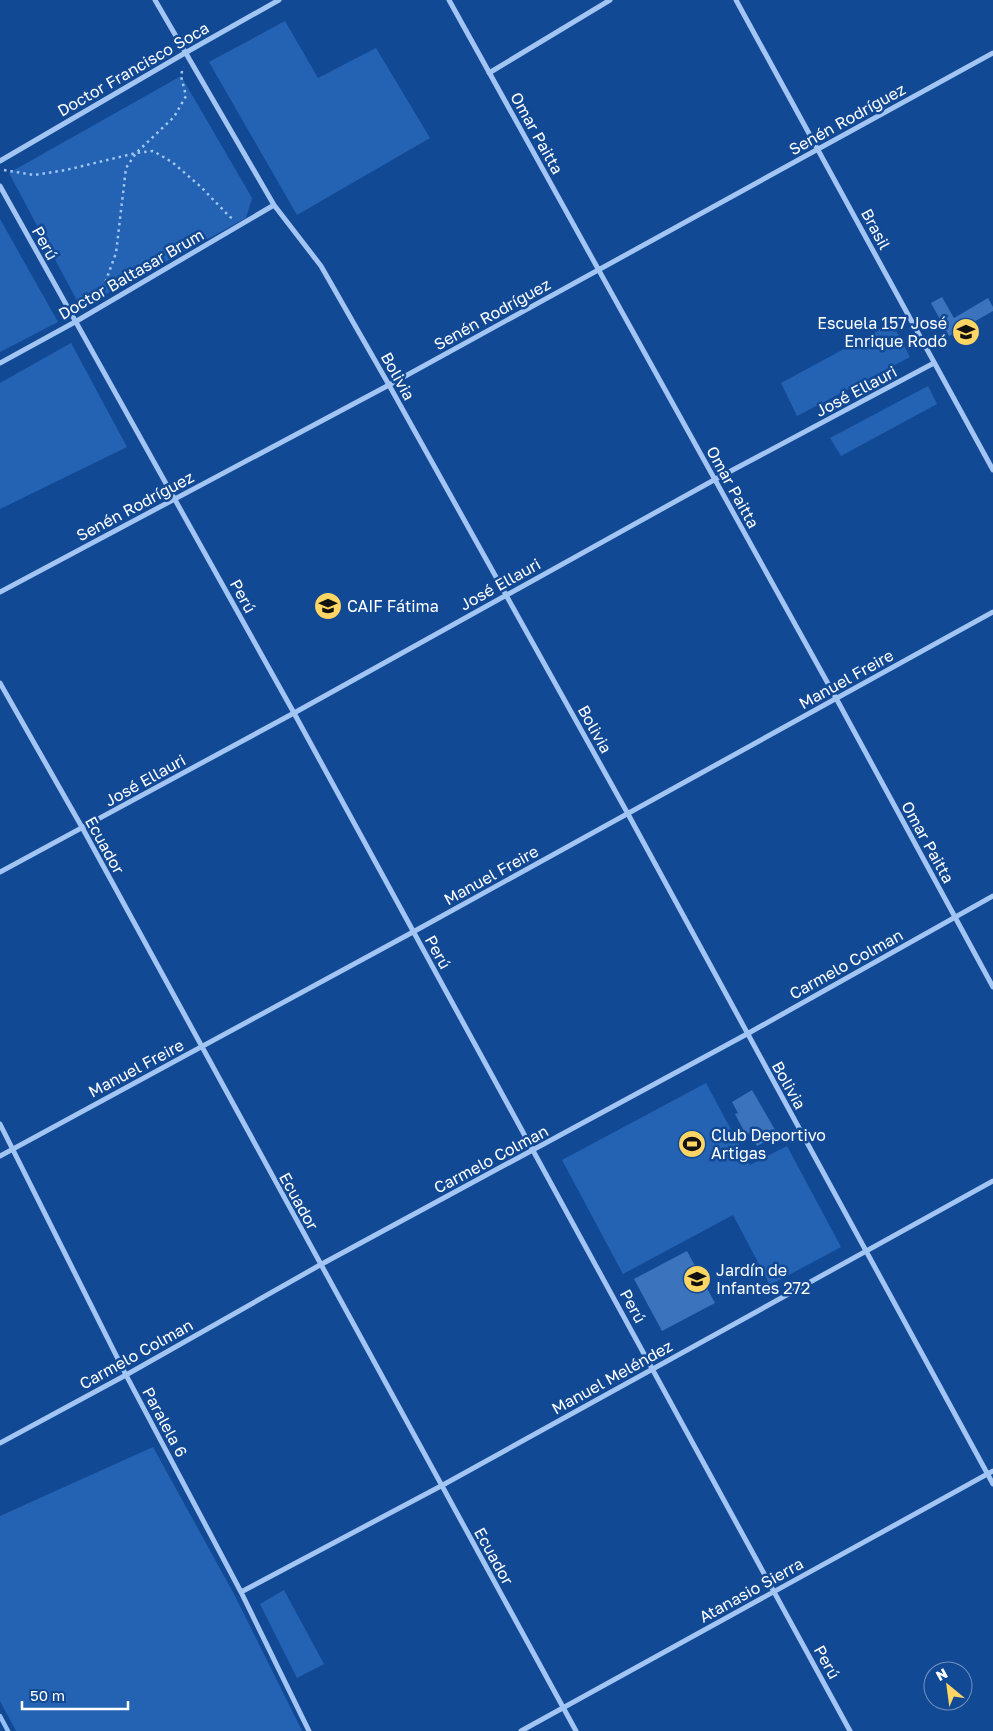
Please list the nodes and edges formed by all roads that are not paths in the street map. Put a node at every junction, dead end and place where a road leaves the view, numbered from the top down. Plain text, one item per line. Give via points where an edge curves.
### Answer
1 (155, 0) edge
2 (279, 0) edge
3 (449, 0) edge
4 (610, 0) edge
5 (736, 0) edge
6 (993, 52) edge
7 (185, 53) junction
8 (489, 73) junction
9 (818, 149) junction
10 (0, 161) edge
11 (0, 186) edge
12 (274, 205) junction
13 (599, 270) junction
14 (74, 322) junction
15 (0, 363) edge
16 (934, 363) junction
17 (389, 385) junction
18 (993, 470) edge
19 (714, 480) junction
20 (175, 498) junction
21 (0, 592) edge
22 (506, 595) junction
23 (993, 612) edge
24 (0, 683) edge
25 (836, 698) junction
26 (294, 713) junction
27 (628, 814) junction
28 (82, 829) junction
29 (0, 872) edge
30 (993, 896) edge
31 (955, 918) junction
32 (413, 932) junction
33 (993, 987) edge
34 (746, 1034) junction
35 (201, 1047) junction
36 (0, 1124) edge
37 (12, 1149) junction
38 (532, 1151) junction
39 (0, 1156) edge
40 (993, 1181) edge
41 (867, 1251) junction
42 (320, 1265) junction
43 (653, 1369) junction
44 (126, 1375) junction
45 (0, 1443) edge
46 (990, 1473) edge
47 (993, 1484) edge
48 (441, 1486) junction
49 (774, 1591) junction
50 (241, 1592) junction
51 (564, 1708) junction
52 (309, 1731) edge
53 (521, 1731) edge
54 (576, 1731) edge
55 (850, 1731) edge

1 - 7 street, Bolivia
2 - 7 street, Doctor Francisco Soca
3 - 8 street, Omar Paitta
4 - 8 street
5 - 9 street, Brasil
6 - 9 street, Senén Rodríguez
7 - 10 street, Doctor Francisco Soca
7 - 12 street, Bolivia
8 - 13 street, Omar Paitta
9 - 13 street, Senén Rodríguez
9 - 16 street, Brasil
11 - 14 street, Perú
12 - 14 street, Doctor Baltasar Brum
12 - 17 street, Bolivia via 321,266
13 - 17 street, Senén Rodríguez
13 - 19 street, Omar Paitta
14 - 15 street, Doctor Baltasar Brum
14 - 20 street, Perú
16 - 18 street, Brasil
16 - 19 street, José Ellauri
17 - 20 street, Senén Rodríguez
17 - 22 street, Bolivia
19 - 22 street, José Ellauri
19 - 25 street, Omar Paitta
20 - 21 street, Senén Rodríguez
20 - 26 street, Perú
22 - 26 street, José Ellauri
22 - 27 street, Bolivia
23 - 25 street, Manuel Freire
24 - 28 street, Ecuador
25 - 27 street, Manuel Freire
25 - 31 street, Omar Paitta
26 - 28 street, José Ellauri
26 - 32 street, Perú
27 - 32 street, Manuel Freire
27 - 34 street, Bolivia
28 - 29 street, José Ellauri
28 - 35 street, Ecuador
30 - 31 street, Carmelo Colman
31 - 33 street, Omar Paitta
31 - 34 street, Carmelo Colman
32 - 35 street, Manuel Freire
32 - 38 street, Perú
34 - 38 street, Carmelo Colman
34 - 41 street, Bolivia
35 - 37 street, Manuel Freire
35 - 42 street, Ecuador
36 - 37 street, Paralela 6
37 - 39 street, Manuel Freire
37 - 44 street, Paralela 6
38 - 42 street, Carmelo Colman
38 - 43 street, Perú
40 - 41 street, Manuel Meléndez
41 - 43 street, Manuel Meléndez
41 - 46 street, Bolivia
42 - 44 street, Carmelo Colman
42 - 48 street, Ecuador
43 - 48 street, Manuel Meléndez
43 - 49 street, Perú
44 - 45 street, Carmelo Colman
44 - 50 street, Paralela 6
46 - 47 street, Bolivia
46 - 49 street, Atanasio Sierra
48 - 50 street, Manuel Meléndez
48 - 51 street, Ecuador
49 - 51 street, Atanasio Sierra
49 - 55 street, Perú
50 - 52 street, Paralela 6
51 - 53 street, Atanasio Sierra
51 - 54 street, Ecuador

